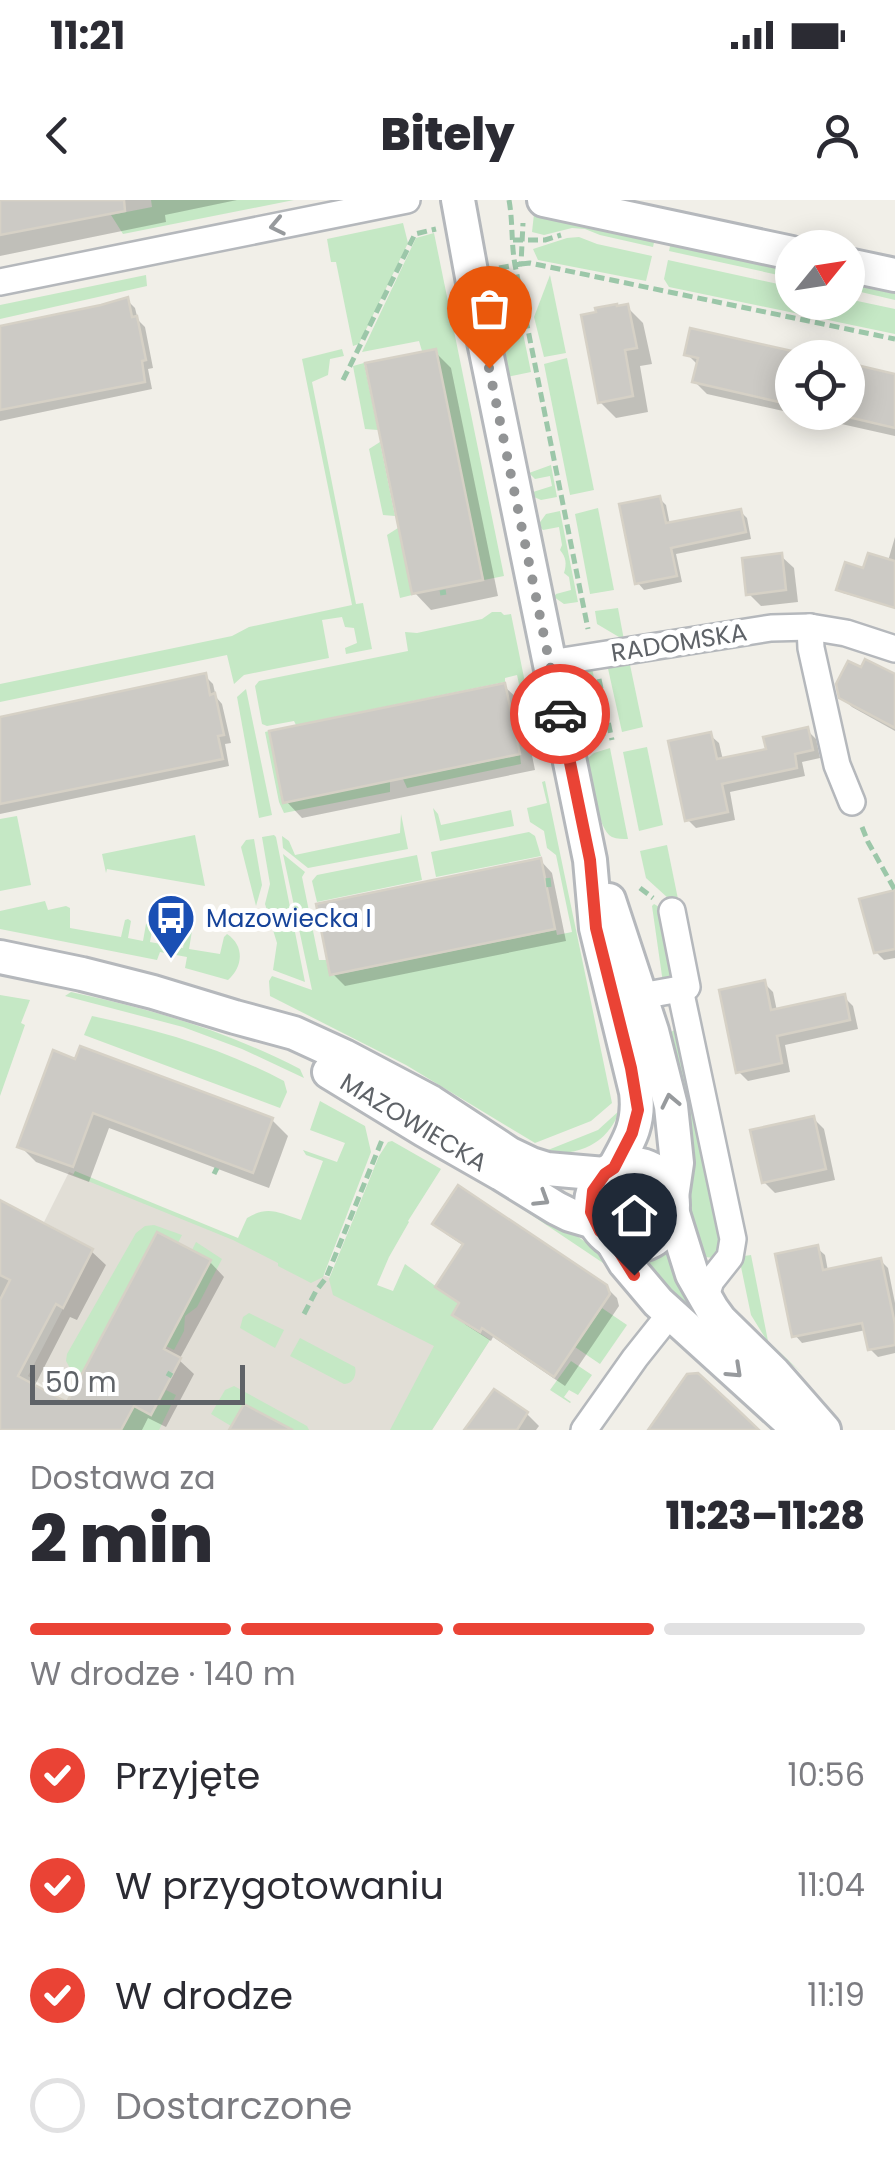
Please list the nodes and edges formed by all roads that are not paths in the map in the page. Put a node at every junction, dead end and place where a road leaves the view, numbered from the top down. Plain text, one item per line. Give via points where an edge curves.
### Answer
1 (407, 200) edge
2 (458, 200) edge
3 (533, 208) edge
4 (775, 250) edge
5 (865, 269) edge
6 (895, 275) edge
7 (0, 282) edge
8 (810, 628) junction
9 (895, 648) edge
10 (550, 664) junction
11 (852, 802) dead end
12 (590, 860) junction
13 (672, 911) dead end
14 (0, 957) edge
15 (680, 989) junction
16 (641, 996) junction
17 (235, 1018) junction
18 (609, 1171) junction
19 (672, 1204) junction
20 (603, 1231) junction
21 (708, 1290) junction
22 (670, 1314) junction
23 (584, 1430) edge
24 (799, 1430) edge
25 (824, 1430) edge

1 -> 7 street
2 - 10 street
3 - 4 street
5 - 6 street
8 - 9 street, RADOMSKA
8 - 10 street, RADOMSKA via 771,628
8 - 11 street via 836,766
10 - 12 street
12 - 16 street
12 - 18 street via 596,928 638,1110
13 - 15 street via 687,987
14 - 17 street, MAZOWIECKA
15 - 16 street
15 - 21 street via 733,1239 730,1257
19 -> 16 street via 674,1124
17 - 18 street, MAZOWIECKA via 294,1033 344,1056 531,1164
17 -> 20 street, MAZOWIECKA
18 - 19 street via 630,1164 652,1170 665,1181
18 - 20 street via 590,1206
19 - 20 street via 663,1231 650,1242 628,1246
19 - 21 street via 692,1274
20 - 22 street
21 - 25 street via 720,1320
22 - 23 street
22 -> 24 street

